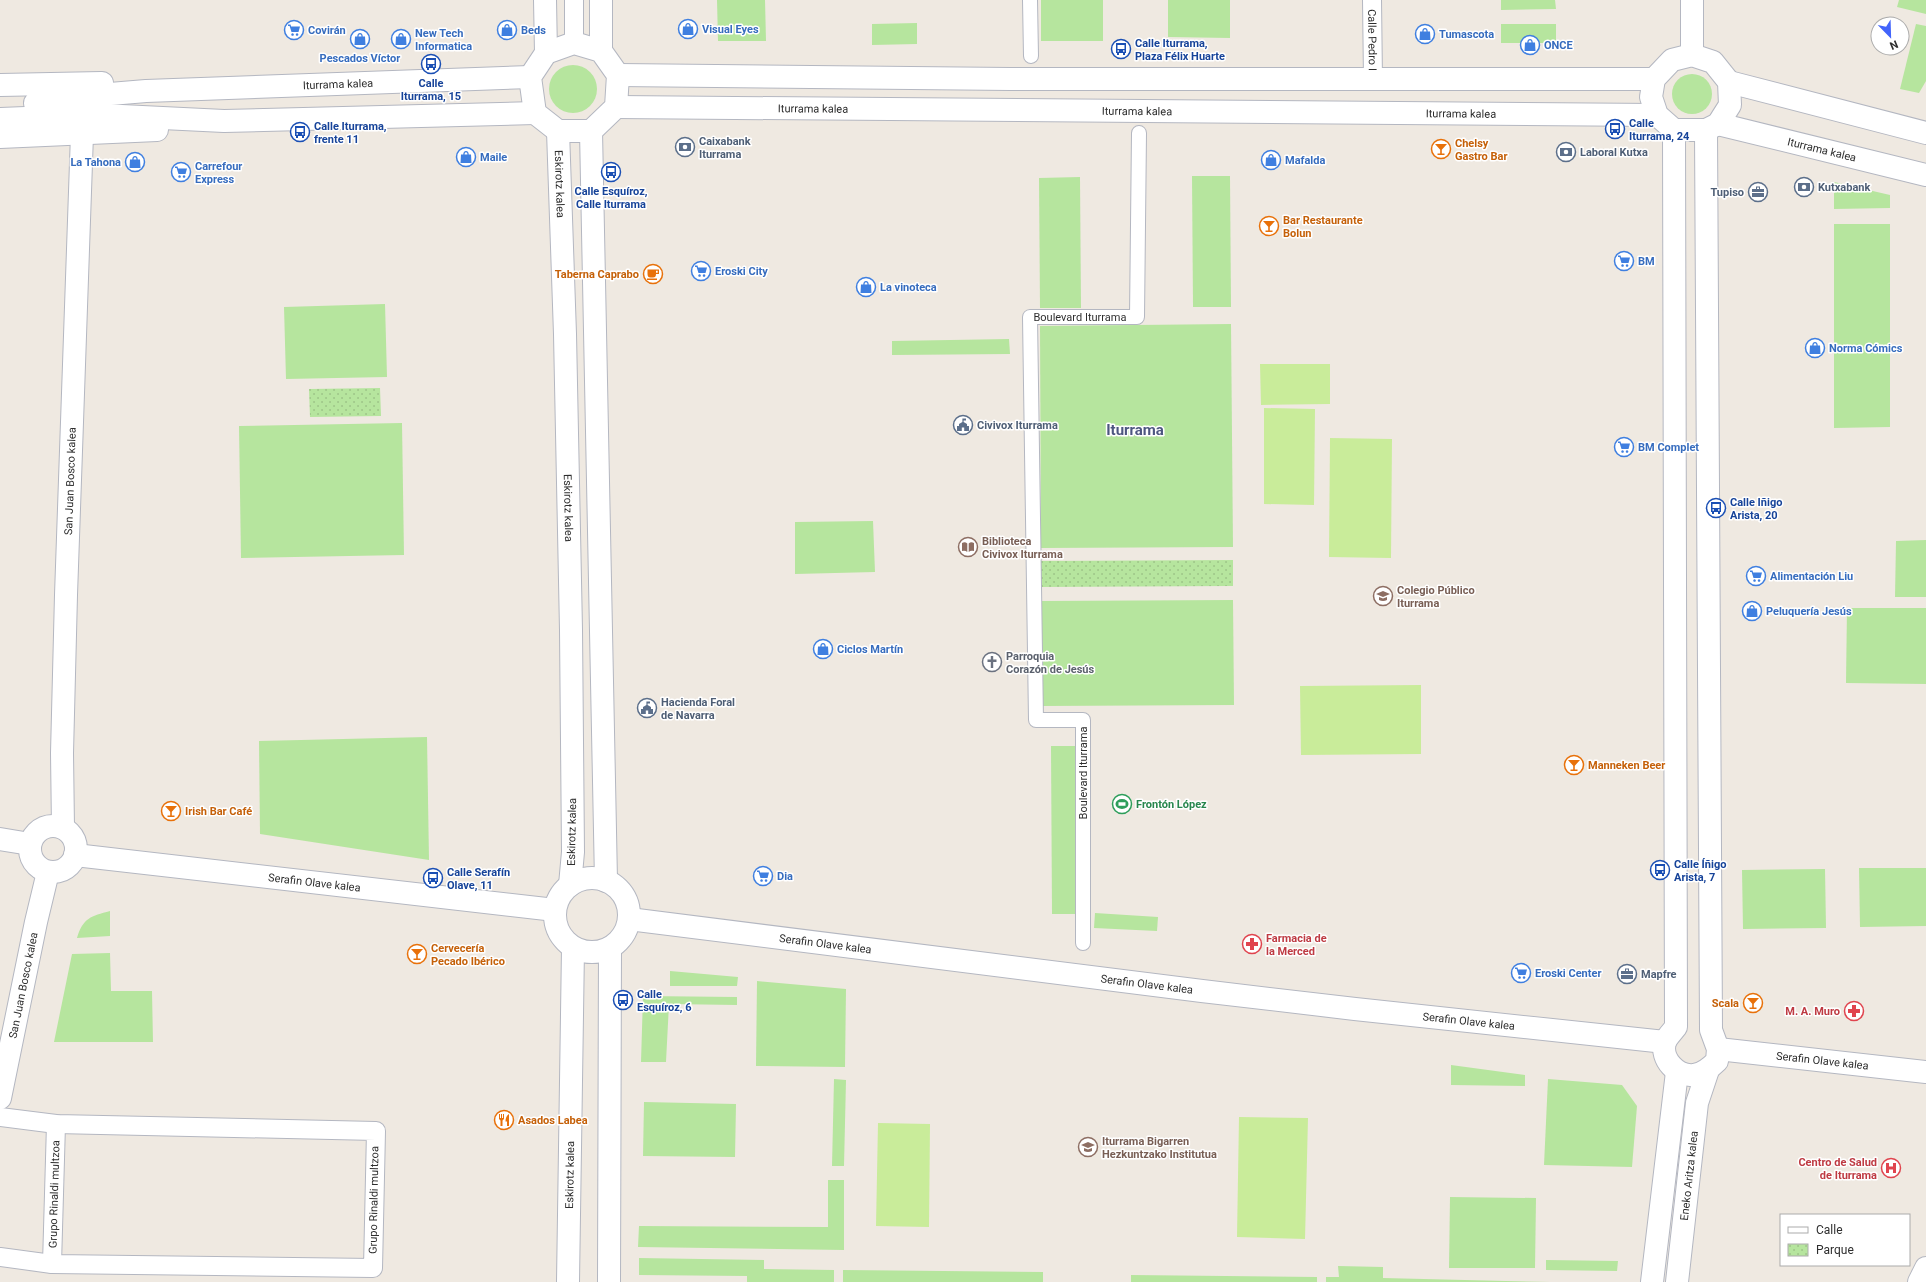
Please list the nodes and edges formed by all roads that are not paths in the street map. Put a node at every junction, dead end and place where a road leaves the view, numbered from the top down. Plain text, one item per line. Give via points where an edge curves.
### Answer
1 (545, 0) edge
2 (574, 0) edge
3 (600, 0) edge
4 (1030, 0) edge
5 (1372, 0) edge
6 (1692, 0) edge
7 (574, 43) junction
8 (601, 51) junction
9 (546, 53) junction
10 (1692, 55) junction
11 (1031, 56) dead end
12 (618, 75) junction
13 (530, 76) junction
14 (1373, 79) junction
15 (1654, 79) junction
16 (1728, 82) junction
17 (0, 85) edge
18 (146, 91) junction
19 (0, 105) edge
20 (616, 107) junction
21 (535, 113) junction
22 (1657, 115) junction
23 (0, 119) edge
24 (224, 121) junction
25 (1712, 127) junction
26 (1674, 130) junction
27 (558, 131) junction
28 (591, 131) junction
29 (1139, 133) dead end
30 (1926, 133) edge
31 (82, 134) junction
32 (0, 137) edge
33 (1926, 175) edge
34 (63, 828) junction
35 (0, 839) edge
36 (30, 844) junction
37 (75, 855) junction
38 (48, 872) junction
39 (606, 881) junction
40 (570, 885) junction
41 (555, 910) junction
42 (629, 919) junction
43 (1083, 942) dead end
44 (574, 948) junction
45 (610, 948) junction
46 (1671, 1034) junction
47 (1715, 1040) junction
48 (1708, 1070) junction
49 (1677, 1072) junction
50 (1926, 1072) edge
51 (0, 1098) edge
52 (0, 1117) edge
53 (56, 1124) junction
54 (0, 1257) edge
55 (52, 1264) junction
56 (1926, 1268) edge
57 (568, 1282) edge
58 (609, 1282) edge
59 (1652, 1282) edge
60 (1677, 1282) edge
61 (1919, 1282) edge

1 - 9 street
2 - 7 street
3 - 8 street
4 - 11 street
5 - 14 street, Calle Pedro I
6 - 10 street
7 - 8 street
7 - 9 street
8 - 12 street
9 - 13 street
10 - 15 street via 1672,60
10 - 16 street via 1713,62
12 - 14 street
12 - 20 street
13 - 18 street, Iturrama kalea
13 - 21 street
14 - 15 street
15 - 22 street via 1651,97
16 - 25 street via 1730,105
16 - 30 street
17 - 18 street, Iturrama kalea via 111,83
18 - 19 street, Iturrama kalea via 86,96 60,102
20 - 22 street, Iturrama kalea
20 - 28 street
21 - 24 street
21 - 27 street
22 - 26 street
23 - 24 street via 101,115
24 - 31 street via 162,130
25 - 26 street
25 - 33 street, Iturrama kalea
25 - 47 street
26 - 46 street
27 - 28 street
27 - 40 street, Eskirotz kalea via 571,630 573,852
28 - 39 street
29 - 43 street, Boulevard Iturrama via 1137,317 1030,317 1036,720 1083,720
31 - 32 street
31 - 34 street, San Juan Bosco kalea via 66,602
34 - 36 street via 53,825 42,828 34,835
34 - 37 street via 76,844
35 - 36 street
36 - 38 street via 30,856 37,867
37 - 38 street via 70,865 60,871
37 - 41 street, Serafin Olave kalea
38 - 51 street, San Juan Bosco kalea
39 - 40 street via 588,878
39 - 42 street via 619,890 628,904
40 - 41 street via 560,896
41 - 44 street via 558,932
42 - 45 street via 623,936
42 - 46 street, Serafin Olave kalea via 1355,1009
44 - 45 street via 592,953
44 - 57 street, Eskirotz kalea
45 - 58 street
46 - 47 street via 1692,1022
46 - 49 street via 1665,1053 1670,1065
47 - 48 street via 1717,1060
47 - 50 street, Serafin Olave kalea
48 - 49 street via 1693,1075
48 - 60 street, Eneko Aritza kalea via 1697,1103
49 - 59 street
52 - 53 street, Grupo Rinaldi multzoa
53 - 55 street, Grupo Rinaldi multzoa
53 - 55 street, Grupo Rinaldi multzoa via 376,1131 373,1268
54 - 55 street, Grupo Rinaldi multzoa
56 - 61 street

